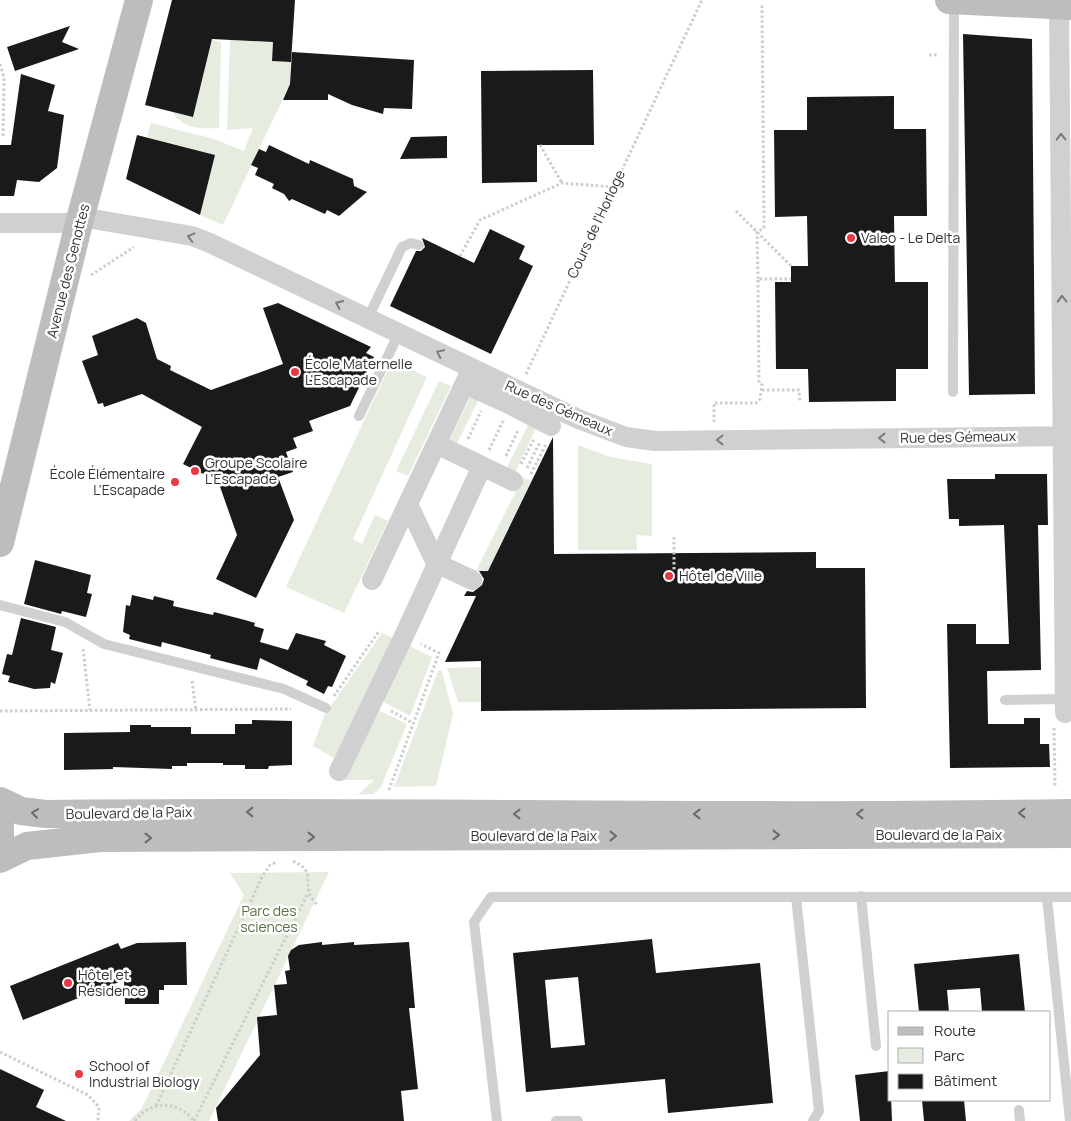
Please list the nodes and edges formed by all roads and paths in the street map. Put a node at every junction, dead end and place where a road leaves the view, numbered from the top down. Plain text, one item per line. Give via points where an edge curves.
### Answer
1 (138, 0) edge
2 (949, 0) edge
3 (954, 0) edge
4 (702, 1) edge
5 (1063, 4) edge
6 (762, 5) dead end
7 (0, 64) edge
8 (4, 136) dead end
9 (540, 146) dead end
10 (562, 182) junction
11 (613, 187) junction
12 (736, 211) dead end
13 (80, 220) junction
14 (0, 223) edge
15 (757, 232) junction
16 (138, 244) dead end
17 (419, 245) dead end
18 (460, 256) dead end
19 (791, 266) dead end
20 (90, 275) dead end
21 (758, 279) junction
22 (791, 279) dead end
23 (368, 318) junction
24 (399, 333) junction
25 (468, 376) junction
26 (762, 390) junction
27 (953, 392) dead end
28 (485, 402) dead end
29 (800, 402) dead end
30 (512, 403) junction
31 (359, 416) dead end
32 (714, 426) dead end
33 (519, 428) dead end
34 (545, 434) junction
35 (1067, 436) edge
36 (467, 441) dead end
37 (436, 444) junction
38 (504, 458) dead end
39 (485, 459) junction
40 (513, 481) joint
41 (408, 504) junction
42 (674, 537) dead end
43 (0, 543) edge
44 (436, 563) junction
45 (674, 570) dead end
46 (372, 580) dead end
47 (472, 580) dead end
48 (0, 605) edge
49 (82, 631) junction
50 (379, 631) dead end
51 (404, 636) junction
52 (190, 666) junction
53 (1005, 700) dead end
54 (1067, 704) edge
55 (326, 708) junction
56 (90, 710) junction
57 (0, 711) edge
58 (196, 711) junction
59 (394, 712) dead end
60 (413, 723) junction
61 (339, 771) dead end
62 (1055, 787) dead end
63 (386, 798) dead end
64 (0, 802) edge
65 (1071, 813) edge
66 (0, 818) edge
67 (1071, 834) edge
68 (0, 841) edge
69 (0, 859) edge
70 (309, 892) junction
71 (861, 896) junction
72 (796, 897) junction
73 (1071, 897) edge
74 (1047, 898) junction
75 (318, 906) dead end
76 (876, 1046) dead end
77 (0, 1052) edge
78 (156, 1106) junction
79 (98, 1121) edge
80 (135, 1121) edge
81 (194, 1121) edge
82 (497, 1121) edge
83 (556, 1121) edge
84 (578, 1121) edge
85 (813, 1121) edge
86 (1070, 1121) edge

1 - 13 main road, Avenue des Genottes
2 - 3 main road
3 - 5 main road
3 - 27 lane
4 - 11 path, Cours de l'Horloge
35 -> 5 street
6 - 15 path via 764,228
7 - 8 path via 4,77
9 - 10 path
10 - 11 path
10 - 18 path via 480,220
11 - 30 path, Cours de l'Horloge
12 - 15 path
13 - 14 street, Rue des Gémeaux
23 -> 13 street, Rue des Gémeaux via 201,240
13 - 43 main road, Avenue des Genottes
15 - 19 path
15 - 21 path
16 - 20 path
17 - 23 lane via 411,243 402,247
21 - 22 path
21 - 26 path
23 - 24 street, Rue des Gémeaux
25 -> 24 street, Rue des Gémeaux
24 - 31 lane
25 - 30 street, Rue des Gémeaux
25 - 37 street
26 - 29 path via 799,390
26 - 32 path via 756,403 714,403
28 - 36 path
30 - 34 street
35 -> 30 street, Rue des Gémeaux via 647,440
30 - 39 path, Cours de l'Horloge
33 - 38 path
34 - 34 path via 530,477 524,474
34 - 40 path
35 - 54 street
37 - 39 street
37 - 41 street
39 - 40 street
39 - 44 street
41 - 44 street
41 - 46 street
42 - 45 path
44 - 47 street
44 - 51 street
48 - 49 lane via 65,622
49 - 52 lane via 104,644
49 - 56 path
50 - 55 path
51 - 60 path via 439,653
51 - 61 street
52 - 55 lane via 284,689
52 - 58 path
53 - 54 lane
54 - 62 path via 1054,713
55 - 58 path
56 - 57 path
56 - 58 path
59 - 60 path
60 - 63 path
65 -> 64 main road, Boulevard de la Paix via 46,814
66 - 68 main road
69 -> 67 main road, Boulevard de la Paix via 27,846 100,838
70 - 75 path
70 - 78 path via 309,877 296,862 278,861 266,870
70 - 81 path
71 - 72 lane
71 - 74 lane
71 - 76 lane
72 - 82 lane via 492,897 474,922
72 - 85 lane via 819,1111
73 - 74 lane
74 - 86 lane
77 - 79 path via 88,1095 99,1107
78 - 80 path via 145,1110
78 - 81 path via 178,1108
83 - 84 lane

